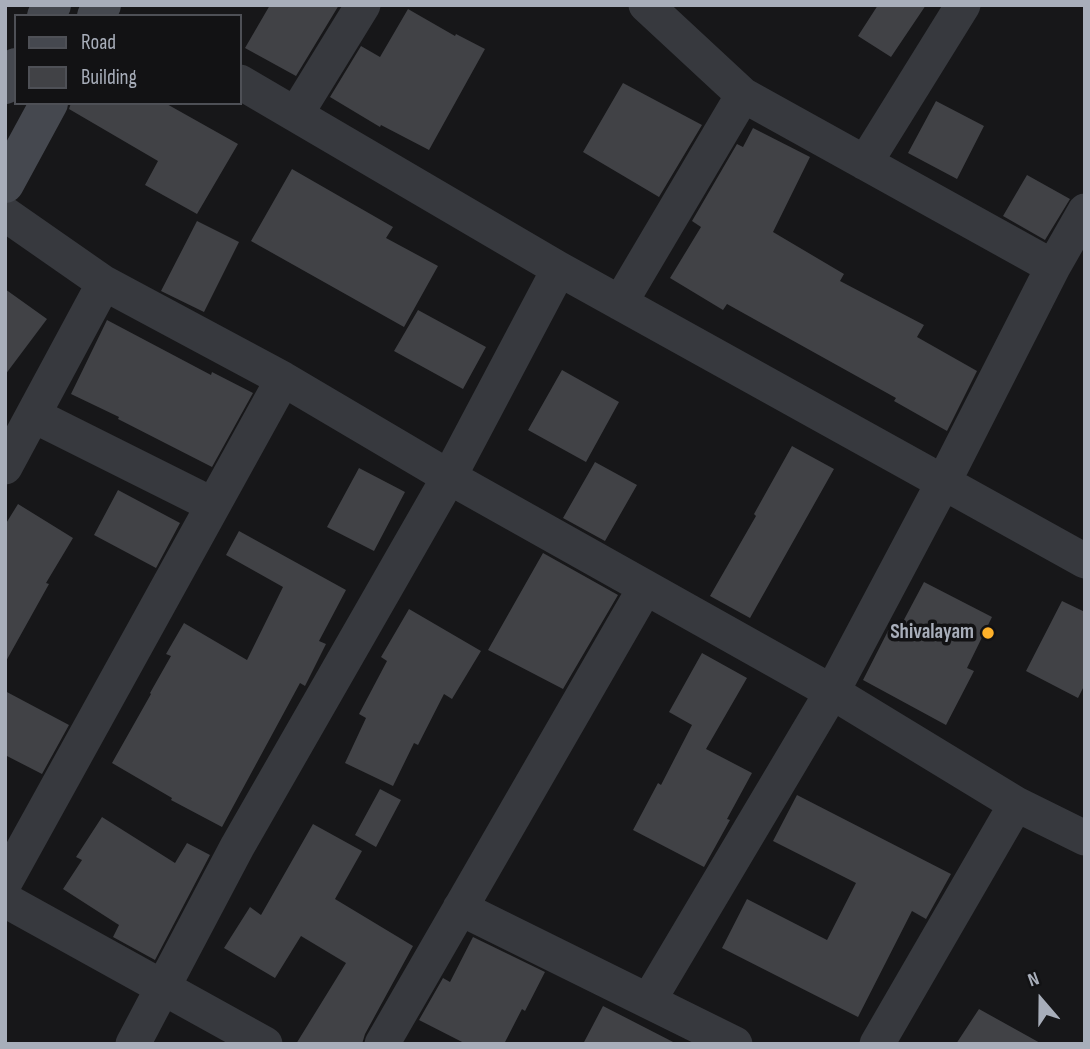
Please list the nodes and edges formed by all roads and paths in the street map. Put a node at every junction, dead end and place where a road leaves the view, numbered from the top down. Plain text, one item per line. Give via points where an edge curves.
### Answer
1 (101, 5) edge
2 (363, 5) edge
3 (646, 5) edge
4 (963, 5) edge
5 (117, 14) edge
6 (242, 83) edge
7 (743, 95) junction
8 (48, 105) edge
9 (296, 114) junction
10 (866, 163) junction
11 (5, 184) edge
12 (1085, 211) edge
13 (5, 214) edge
14 (1053, 267) junction
15 (559, 269) junction
16 (104, 283) junction
17 (620, 303) junction
18 (283, 379) junction
19 (33, 415) junction
20 (5, 467) edge
21 (449, 477) junction
22 (944, 481) junction
23 (213, 505) junction
24 (1085, 561) edge
25 (645, 588) junction
26 (832, 692) junction
27 (1016, 804) junction
28 (1085, 838) edge
29 (5, 883) edge
30 (5, 900) edge
31 (460, 908) junction
32 (162, 987) junction
33 (649, 1000) junction
34 (133, 1044) edge
35 (265, 1044) edge
36 (382, 1044) edge
37 (735, 1044) edge
38 (877, 1044) edge

1 - 5 street
2 - 9 street
3 - 7 street
4 - 10 street
6 - 9 street
7 - 10 street
7 - 17 street
8 - 11 main road
9 - 15 street
10 - 14 street
12 - 14 street
13 - 16 street
14 - 22 street
15 - 17 street
15 - 21 street
16 - 18 street
16 - 19 street
17 - 22 street
18 - 21 street
18 - 23 street
19 - 20 street
19 - 23 street
21 - 25 street
21 - 32 street
22 - 24 street
22 - 26 street
23 - 29 street
25 - 26 street
25 - 31 street
26 - 27 street
26 - 33 street
27 - 28 street
27 - 38 street
30 - 32 street
31 - 33 street
31 - 36 street
32 - 34 street
32 - 35 street
33 - 37 street

